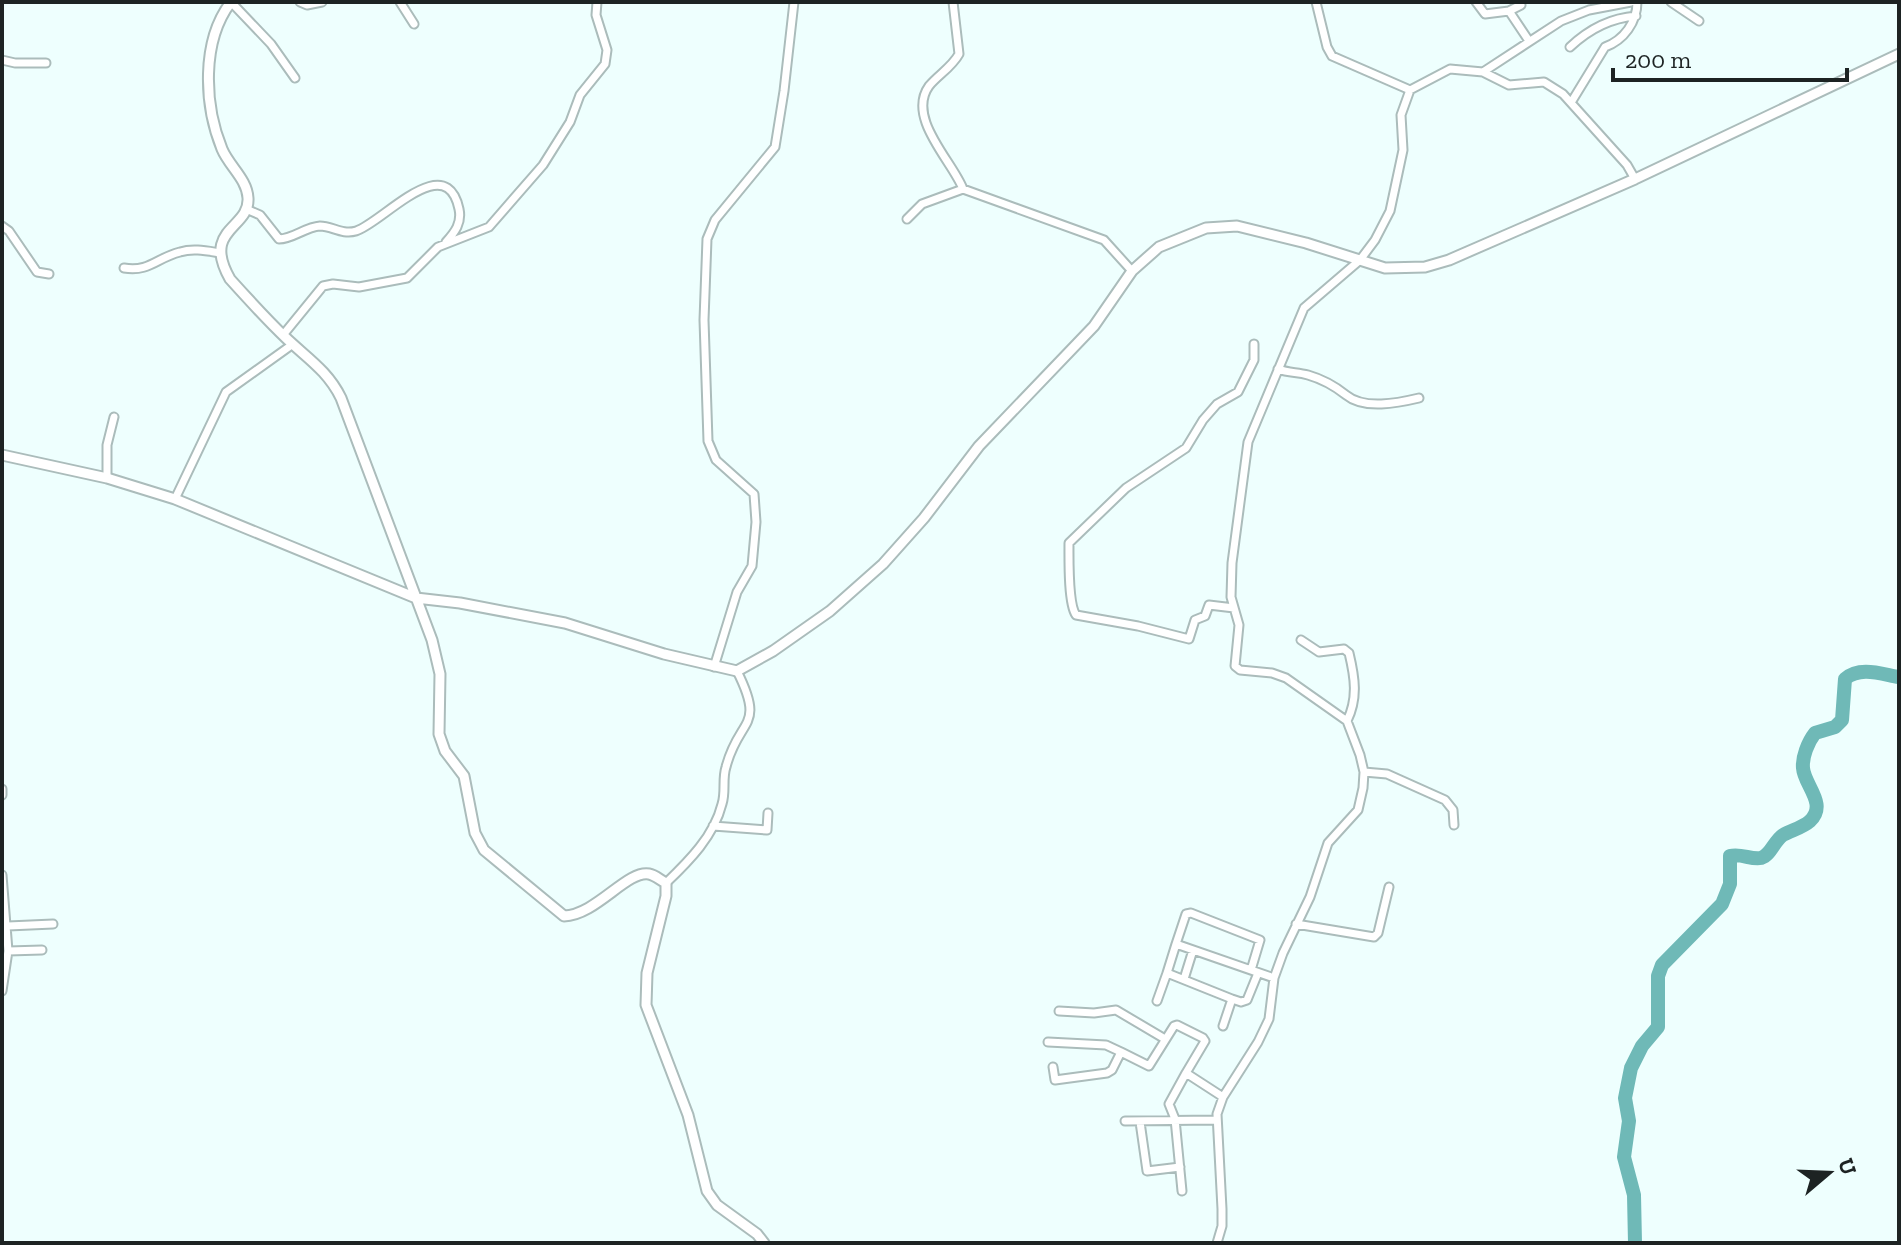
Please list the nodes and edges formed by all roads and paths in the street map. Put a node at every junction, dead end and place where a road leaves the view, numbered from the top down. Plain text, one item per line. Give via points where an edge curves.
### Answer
1 (231, 2) edge
2 (300, 2) edge
3 (322, 2) edge
4 (400, 2) edge
5 (597, 2) edge
6 (794, 2) edge
7 (953, 2) edge
8 (1316, 2) edge
9 (1476, 2) edge
10 (1634, 2) edge
11 (1671, 2) edge
12 (1521, 5) dead end
13 (1509, 11) junction
14 (1636, 16) junction
15 (1699, 21) dead end
16 (414, 24) dead end
17 (1529, 41) junction
18 (1570, 47) dead end
19 (1899, 54) edge
20 (2, 60) edge
21 (46, 63) dead end
22 (1483, 72) junction
23 (295, 78) dead end
24 (1410, 90) junction
25 (1572, 101) junction
26 (1631, 171) junction
27 (963, 189) junction
28 (246, 209) junction
29 (907, 219) dead end
30 (2, 226) edge
31 (444, 244) junction
32 (220, 253) junction
33 (1360, 260) junction
34 (124, 268) dead end
35 (1132, 271) junction
36 (49, 274) dead end
37 (283, 335) junction
38 (293, 344) junction
39 (1254, 344) dead end
40 (1278, 369) junction
41 (1419, 398) dead end
42 (114, 417) dead end
43 (2, 455) edge
44 (107, 478) junction
45 (175, 499) junction
46 (416, 598) junction
47 (1234, 608) junction
48 (1301, 640) dead end
49 (714, 667) junction
50 (737, 671) junction
51 (1347, 721) junction
52 (1364, 772) junction
53 (768, 813) dead end
54 (1454, 825) dead end
55 (713, 826) junction
56 (2, 875) edge
57 (666, 883) junction
58 (1389, 887) dead end
59 (53, 924) dead end
60 (1296, 924) junction
61 (8, 926) junction
62 (1176, 944) junction
63 (42, 950) dead end
64 (1193, 950) junction
65 (8, 951) junction
66 (1255, 972) junction
67 (1167, 973) junction
68 (1274, 978) junction
69 (1184, 979) junction
70 (2, 991) edge
71 (1232, 999) junction
72 (1157, 1001) dead end
73 (1059, 1011) dead end
74 (1223, 1026) dead end
75 (1165, 1039) junction
76 (1048, 1042) dead end
77 (1121, 1052) junction
78 (1053, 1067) dead end
79 (1186, 1073) junction
80 (1223, 1097) junction
81 (1175, 1119) junction
82 (1216, 1120) junction
83 (1125, 1121) dead end
84 (1140, 1122) junction
85 (1180, 1167) junction
86 (1182, 1191) dead end
87 (764, 1243) edge
88 (1217, 1243) edge

1 - 23 street
1 - 28 street via 212,49 211,99 223,152 246,190
2 - 3 street
4 - 16 street
5 - 31 street via 607,59 580,95 555,148 489,227
6 - 49 street via 775,147 715,220 707,239 708,441 716,460 754,494 756,522 752,566 737,592
7 - 27 street via 959,54 930,86 924,103 931,138
8 - 24 street via 1332,56
9 - 13 street via 1485,14
10 - 14 street
10 - 17 street via 1585,11
11 - 15 street
12 - 13 street
13 - 17 street
14 - 18 street via 1602,24
14 - 25 street via 1619,40 1605,47
17 - 22 street
19 - 26 street
20 - 21 street
22 - 24 street via 1450,69
22 - 25 street via 1509,85 1544,82
24 - 33 street via 1401,115 1403,150 1390,211
25 - 26 street
26 - 33 street via 1449,260 1395,269
27 - 29 street via 922,204
27 - 35 street via 1099,238
28 - 31 street via 260,215 279,239 317,226 357,231 418,190 437,185 451,192 459,207 458,226
28 - 32 street via 226,234
30 - 36 street via 37,272
31 - 37 street via 407,278 359,287 323,286
32 - 34 street via 188,250 144,269
32 - 37 street via 230,279
33 - 35 street via 1225,225 1159,247
33 - 40 street via 1307,304
35 - 50 street via 1094,326 979,446 883,564 830,611
37 - 38 street
38 - 45 street via 223,396
38 - 46 street via 335,385
39 - 47 street via 1254,360 1243,385 1217,404 1186,448 1126,488 1069,543 1076,615 1190,639 1195,620 1205,616 1209,605
40 - 41 street via 1310,376 1348,397 1376,404
40 - 47 street via 1248,442 1232,563
42 - 44 street
43 - 44 street
44 - 45 street
45 - 46 street
46 - 49 street via 565,623
46 - 57 street via 440,674 441,743 464,776 475,833 484,850 564,916 593,907 641,874
47 - 51 street via 1239,625 1237,668 1286,678
48 - 51 street via 1319,652 1349,653 1355,701
49 - 50 street
50 - 55 street via 751,713 726,764 722,805
51 - 52 street
52 - 54 street via 1387,774 1445,800 1453,810
52 - 60 street via 1358,810 1328,843
53 - 55 street via 767,830
55 - 57 street via 691,859
56 - 61 street
57 - 87 street via 647,973 646,1005 688,1115 707,1191
58 - 60 street via 1374,937
59 - 61 street
60 - 68 street
61 - 65 street
62 - 64 street
62 - 66 street via 1185,916 1191,913 1260,940
62 - 67 street
63 - 65 street
64 - 66 street
64 - 69 street
65 - 70 street
66 - 68 street
66 - 71 street via 1247,1000
67 - 69 street
67 - 72 street
68 - 80 street via 1269,1019
69 - 71 street
71 - 74 street
73 - 75 street via 1116,1010
75 - 77 street via 1149,1066
75 - 79 street via 1177,1025 1205,1039
76 - 77 street via 1106,1045
77 - 78 street via 1109,1073 1055,1080
79 - 80 street
79 - 81 street via 1170,1100
80 - 82 street
81 - 82 street
81 - 84 street
81 - 85 street
82 - 88 street via 1222,1209
83 - 84 street
84 - 85 street via 1147,1171
85 - 86 street

